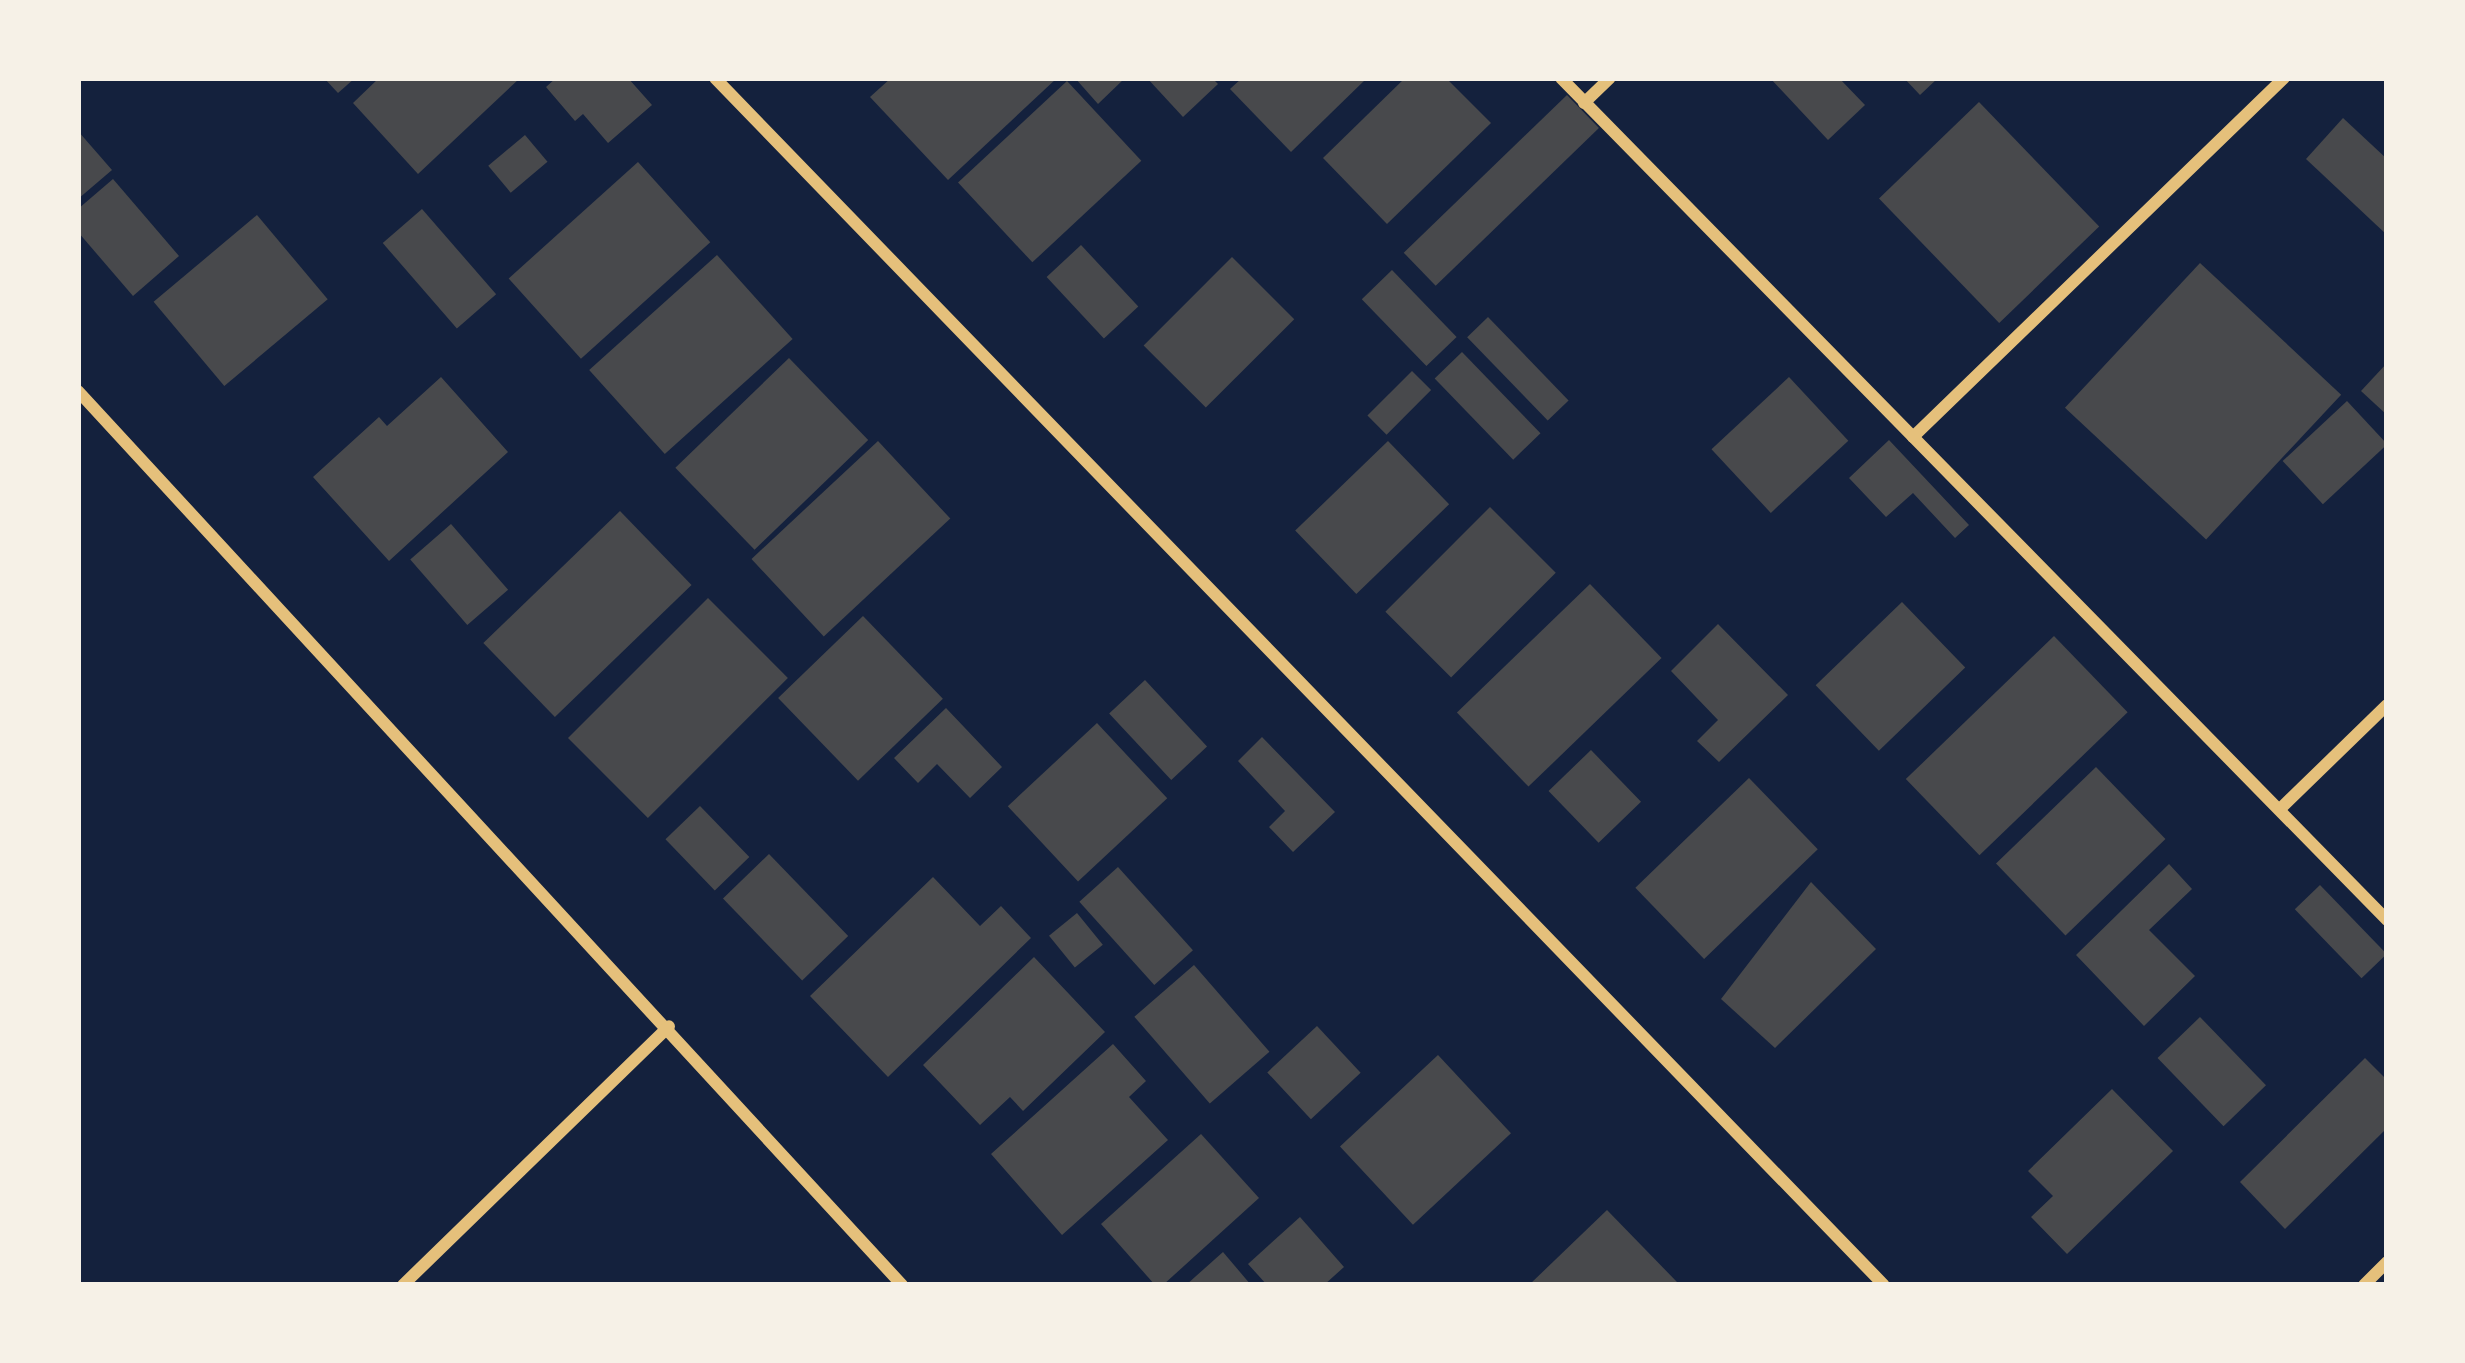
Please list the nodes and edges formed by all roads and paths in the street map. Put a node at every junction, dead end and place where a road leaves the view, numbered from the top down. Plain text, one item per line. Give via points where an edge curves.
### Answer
1 (715, 78) edge
2 (1561, 78) edge
3 (1610, 78) edge
4 (2284, 78) edge
5 (1584, 103) junction
6 (78, 391) edge
7 (1913, 436) junction
8 (2387, 705) edge
9 (2280, 809) junction
10 (2387, 920) edge
11 (669, 1026) junction
12 (2387, 1262) edge
13 (403, 1285) edge
14 (902, 1285) edge
15 (1884, 1285) edge
16 (2364, 1285) edge

1 - 15 street
2 - 5 street
3 - 5 street
4 - 7 street
5 - 7 street
6 - 11 street
7 - 9 street
8 - 9 street
9 - 10 street
11 - 13 street
11 - 14 street
12 - 16 street

